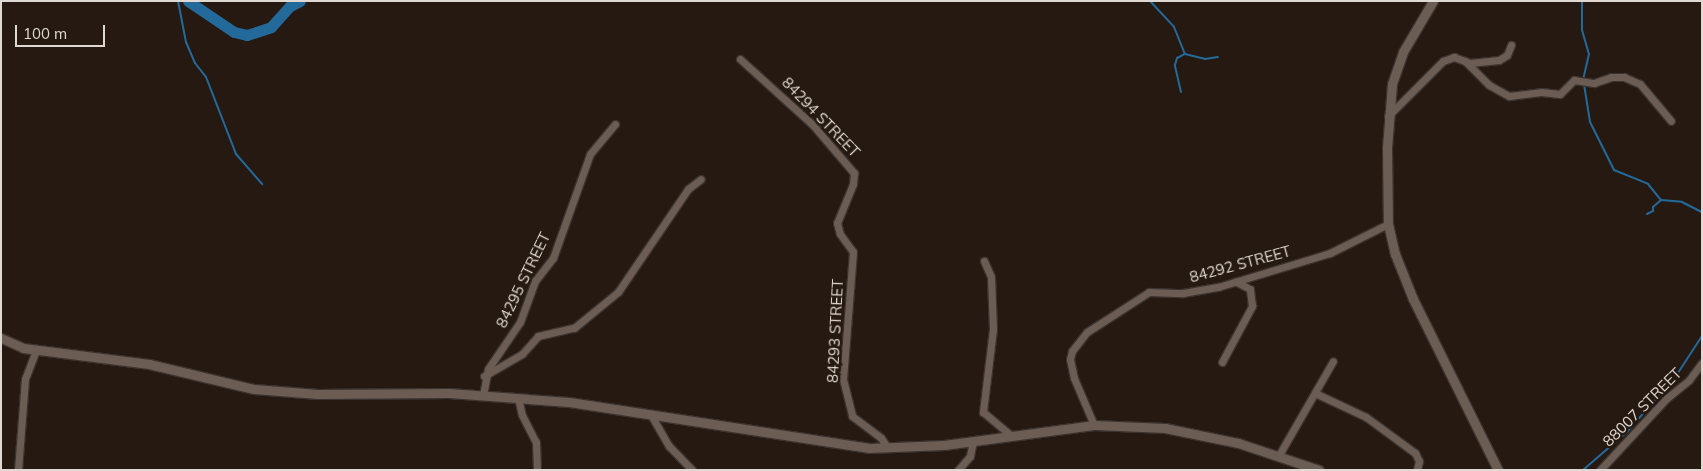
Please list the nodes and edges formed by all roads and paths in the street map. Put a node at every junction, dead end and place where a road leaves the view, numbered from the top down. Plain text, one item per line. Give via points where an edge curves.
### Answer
1 (1433, 1) edge
2 (1511, 45) dead end
3 (740, 59) dead end
4 (1465, 61) junction
5 (1388, 117) junction
6 (1672, 121) dead end
7 (615, 124) dead end
8 (701, 179) dead end
9 (1388, 224) junction
10 (840, 234) joint
11 (984, 261) dead end
12 (1234, 282) junction
13 (1, 338) edge
14 (36, 350) junction
15 (1333, 361) dead end
16 (1222, 362) dead end
17 (1702, 363) edge
18 (484, 376) junction
19 (1314, 394) junction
20 (483, 395) junction
21 (518, 398) junction
22 (652, 415) junction
23 (1094, 426) junction
24 (1012, 436) junction
25 (973, 441) junction
26 (888, 448) junction
27 (1279, 455) junction
28 (18, 470) edge
29 (537, 470) edge
30 (692, 470) edge
31 (958, 470) edge
32 (1319, 470) edge
33 (1417, 470) edge
34 (1498, 470) edge
35 (1600, 470) edge

1 - 5 street via 1396,68
2 - 4 street via 1507,55 1499,60
3 - 10 street, 84294 STREET via 812,124 854,173 853,184 838,218
4 - 5 street via 1454,57 1436,65
4 - 6 street via 1489,85 1509,96 1541,92 1560,94 1574,80 1594,83 1624,77 1640,84
5 - 9 street
7 - 18 street, 84295 STREET via 590,154 553,258 535,280 520,322
8 - 18 street via 688,189 618,292 574,328 538,336 522,354
9 - 12 street, 84292 STREET via 1330,253
9 - 34 street via 1395,254 1413,299
10 - 26 street, 84293 STREET via 853,252 843,370 846,400 852,416 882,438
11 - 24 street via 991,277 993,341 984,412
12 - 16 street via 1250,289 1252,300
12 - 23 street, 84292 STREET via 1183,293 1149,292 1087,332 1072,351 1070,359 1074,378
13 - 14 street
14 - 20 street via 149,364 254,389 318,394
14 - 28 street via 24,379
15 - 19 street
17 - 35 street, 88007 STREET
18 - 20 street
19 - 27 street
19 - 33 street via 1366,417 1415,453 1419,461
20 - 21 street
21 - 22 street
21 - 29 street via 522,415 536,442
22 - 26 street via 817,442
22 - 30 street via 669,446
23 - 24 street
23 - 27 street via 1187,431
24 - 25 street
25 - 26 street
25 - 31 street via 972,452
27 - 32 street

